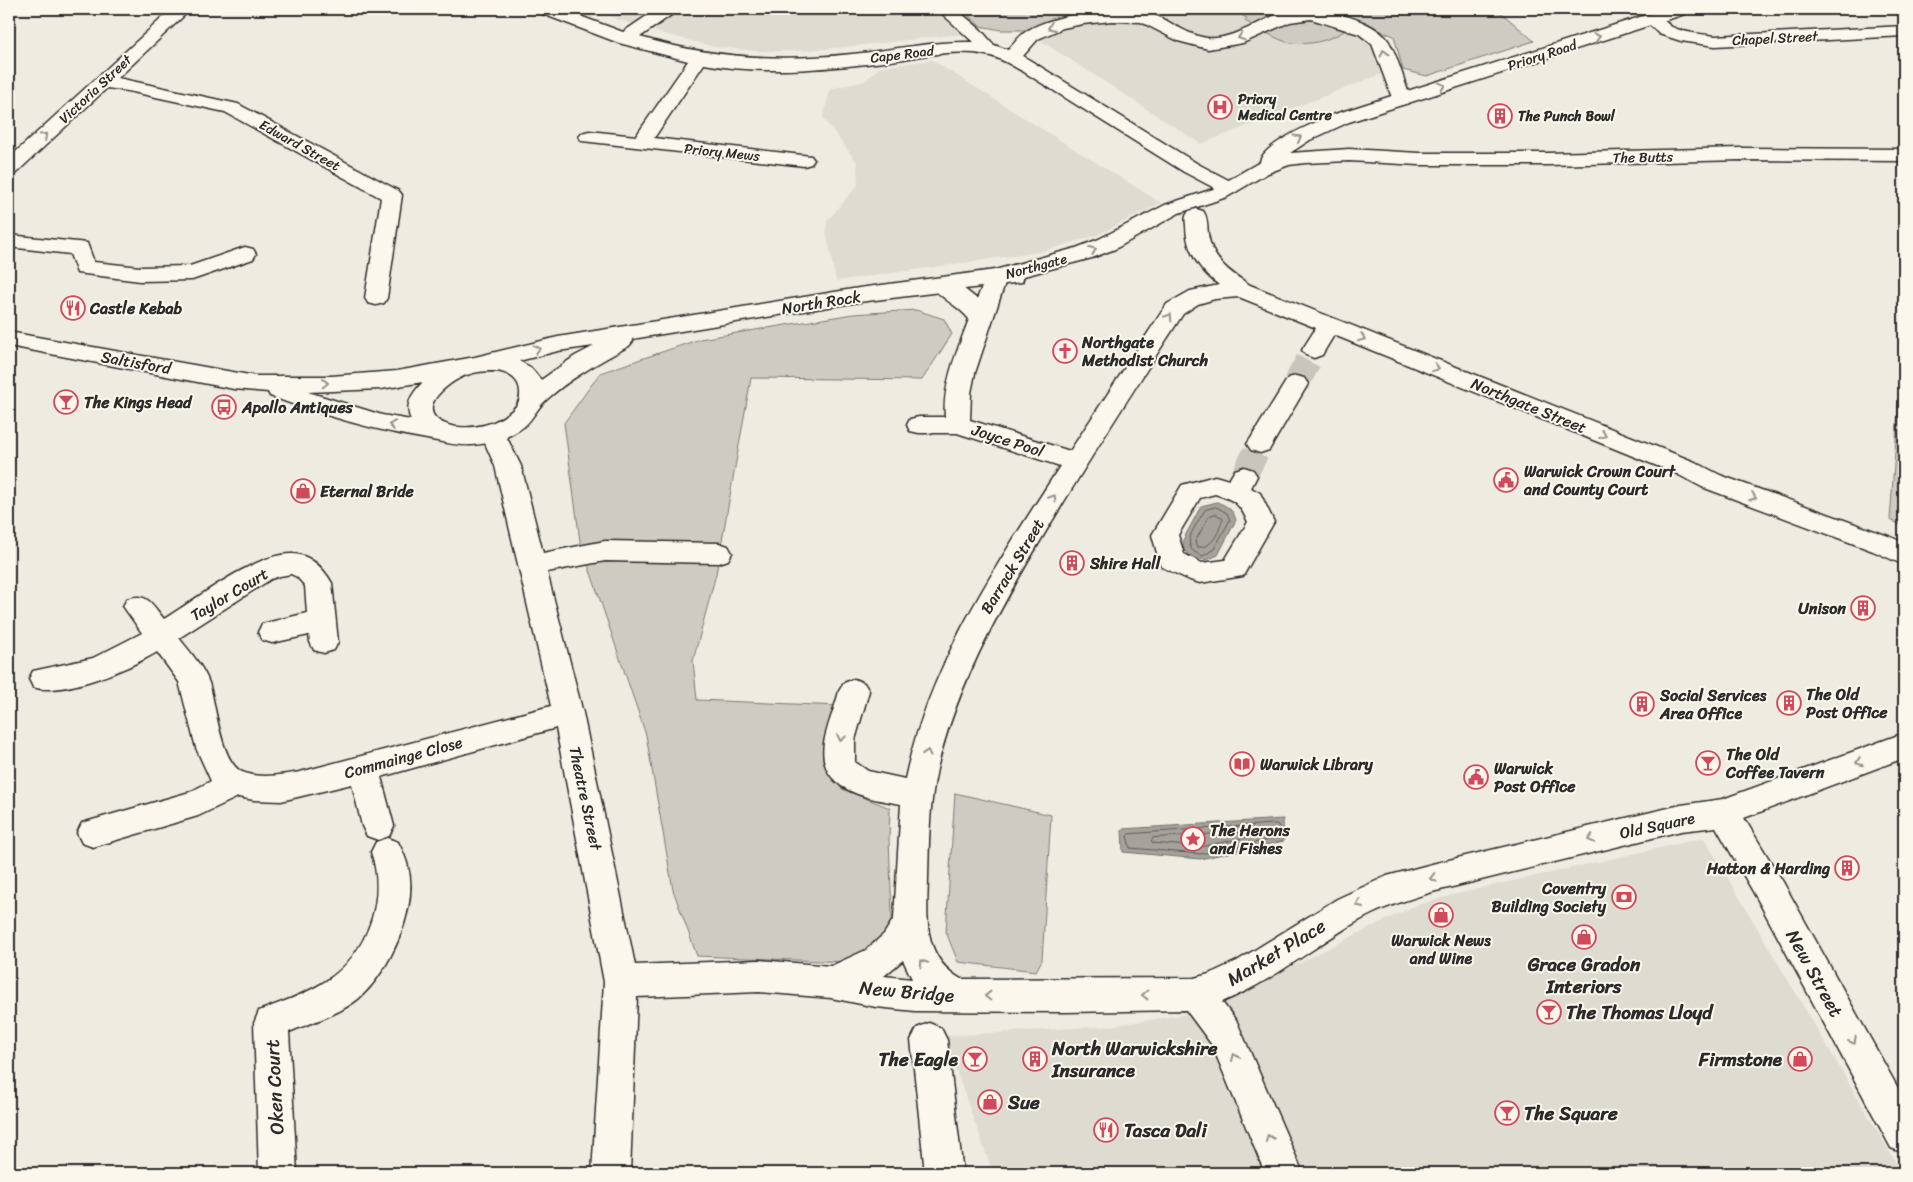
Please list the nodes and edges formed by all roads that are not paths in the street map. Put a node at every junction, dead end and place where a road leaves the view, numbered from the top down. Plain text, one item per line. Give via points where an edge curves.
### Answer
1 (182, 9) edge
2 (546, 9) edge
3 (668, 9) edge
4 (946, 9) edge
5 (1682, 9) edge
6 (1653, 19) junction
7 (1904, 31) edge
8 (625, 40) junction
9 (987, 49) junction
10 (1012, 57) junction
11 (699, 58) junction
12 (103, 82) junction
13 (1401, 99) junction
14 (1376, 108) junction
15 (589, 137) dead end
16 (641, 143) junction
17 (1904, 155) edge
18 (1381, 157) junction
19 (804, 160) dead end
20 (9, 169) edge
21 (1261, 169) junction
22 (1224, 191) junction
23 (1196, 215) junction
24 (9, 241) edge
25 (245, 254) dead end
26 (996, 277) junction
27 (941, 284) junction
28 (1242, 290) junction
29 (376, 298) dead end
30 (982, 320) junction
31 (1329, 325) junction
32 (647, 329) junction
33 (9, 340) edge
34 (1314, 350) tunnel mouth
35 (467, 367) junction
36 (263, 384) junction
37 (1296, 384) tunnel mouth
38 (532, 399) junction
39 (919, 425) dead end
40 (958, 425) junction
41 (440, 432) junction
42 (492, 432) junction
43 (1260, 444) tunnel mouth
44 (1076, 462) junction
45 (719, 553) dead end
46 (1904, 555) edge
47 (532, 565) junction
48 (137, 606) dead end
49 (272, 632) dead end
50 (160, 636) junction
51 (44, 679) dead end
52 (854, 691) dead end
53 (568, 713) junction
54 (1904, 745) edge
55 (363, 768) junction
56 (235, 783) junction
57 (918, 794) junction
58 (1724, 812) junction
59 (93, 833) dead end
60 (1404, 885) joint
61 (910, 922) junction
62 (622, 982) junction
63 (831, 982) junction
64 (1194, 994) junction
65 (958, 996) junction
66 (929, 1040) dead end
67 (1904, 1134) edge
68 (278, 1173) edge
69 (611, 1173) edge
70 (944, 1173) edge
71 (1284, 1173) edge

1 - 12 street, Victoria Street
2 - 8 street, Cape Road
3 - 8 street
4 - 9 street via 983,41
5 - 6 street, Priory Road
6 - 7 street, Chapel Street via 1665,30 1681,36 1715,41
13 -> 6 street, Priory Road
8 - 11 street, Cape Road
9 - 10 street, Cape Road
9 - 11 street, Cape Road via 948,48 796,64
13 -> 10 street via 1380,42 1365,30 1311,14 1286,17 1237,39 1208,44 1144,17 1083,18 1060,23 1032,35
10 - 22 street, Cape Road via 1086,100
11 - 16 street
20 -> 12 street, Victoria Street
12 - 29 street, Edward Street via 232,108 392,195
13 - 14 street, Northgate
14 - 18 street via 1362,131 1366,141
21 -> 14 street, Northgate via 1283,147 1311,131
15 - 16 street, Priory Mews
16 - 19 street, Priory Mews
17 - 18 street, The Butts via 1740,154 1548,159
18 - 21 street, Northgate via 1305,157
21 - 22 street, Northgate
22 - 23 street, Northgate
26 -> 22 street, Northgate via 1108,244 1172,209
23 - 26 street, Northgate via 1099,266 1046,277
23 - 28 street, Northgate Street via 1196,232 1204,259
24 - 25 street via 79,248 85,268 140,274 192,272
26 - 27 street, North Rock
26 - 30 street, Joyce Pool
27 - 30 street via 968,303
27 - 32 street, North Rock
28 - 31 street, Northgate Street
44 -> 28 street, Barrack Street via 1175,309 1195,295
30 - 40 street, Joyce Pool via 960,380 955,414
31 - 34 street
31 -> 46 street, Northgate Street via 1686,468 1711,481
35 -> 32 street, North Rock via 558,344
32 - 38 street, North Rock via 582,361
33 - 36 street, Saltisford
36 -> 35 street via 389,380
35 - 38 street via 497,364 520,372 532,384
35 - 41 street via 439,378 422,399 424,420
41 -> 36 street via 381,423
37 - 43 street
38 - 42 street via 518,418
39 - 40 street
40 - 44 street, Joyce Pool
41 - 42 street via 465,437
42 - 47 street, Theatre Street via 508,466
57 -> 44 street, Barrack Street via 921,771 961,658 996,590
45 - 47 street via 605,552
47 - 53 street, Theatre Street
48 - 50 street
49 - 50 street, Taylor Court via 323,632 318,583 307,570 294,564 261,572
50 - 51 street via 98,668
50 - 56 street via 188,670 215,762
52 -> 57 street via 840,741 839,759 844,771 869,784
53 - 55 street, Commainge Close
53 - 62 street, Theatre Street
54 -> 58 street, Old Square
55 - 56 street, Commainge Close via 272,788
55 - 68 street, Oken Court via 393,877 394,897 388,920 365,968 345,988 271,1023
56 - 59 street via 198,803
57 - 61 street, Barrack Street via 913,823
58 -> 60 street, Old Square via 1681,818
58 -> 67 street, New Street
60 -> 64 street, Market Place via 1349,909 1249,972
61 - 63 street, Barrack Street via 895,948 880,960
65 -> 61 street, Barrack Street via 935,981 924,966 914,949
62 - 63 street, New Bridge via 759,976
62 - 69 street, Theatre Street
63 - 65 street, New Bridge via 876,992
64 -> 65 street, New Bridge
71 -> 64 street via 1225,1034
66 - 70 street

